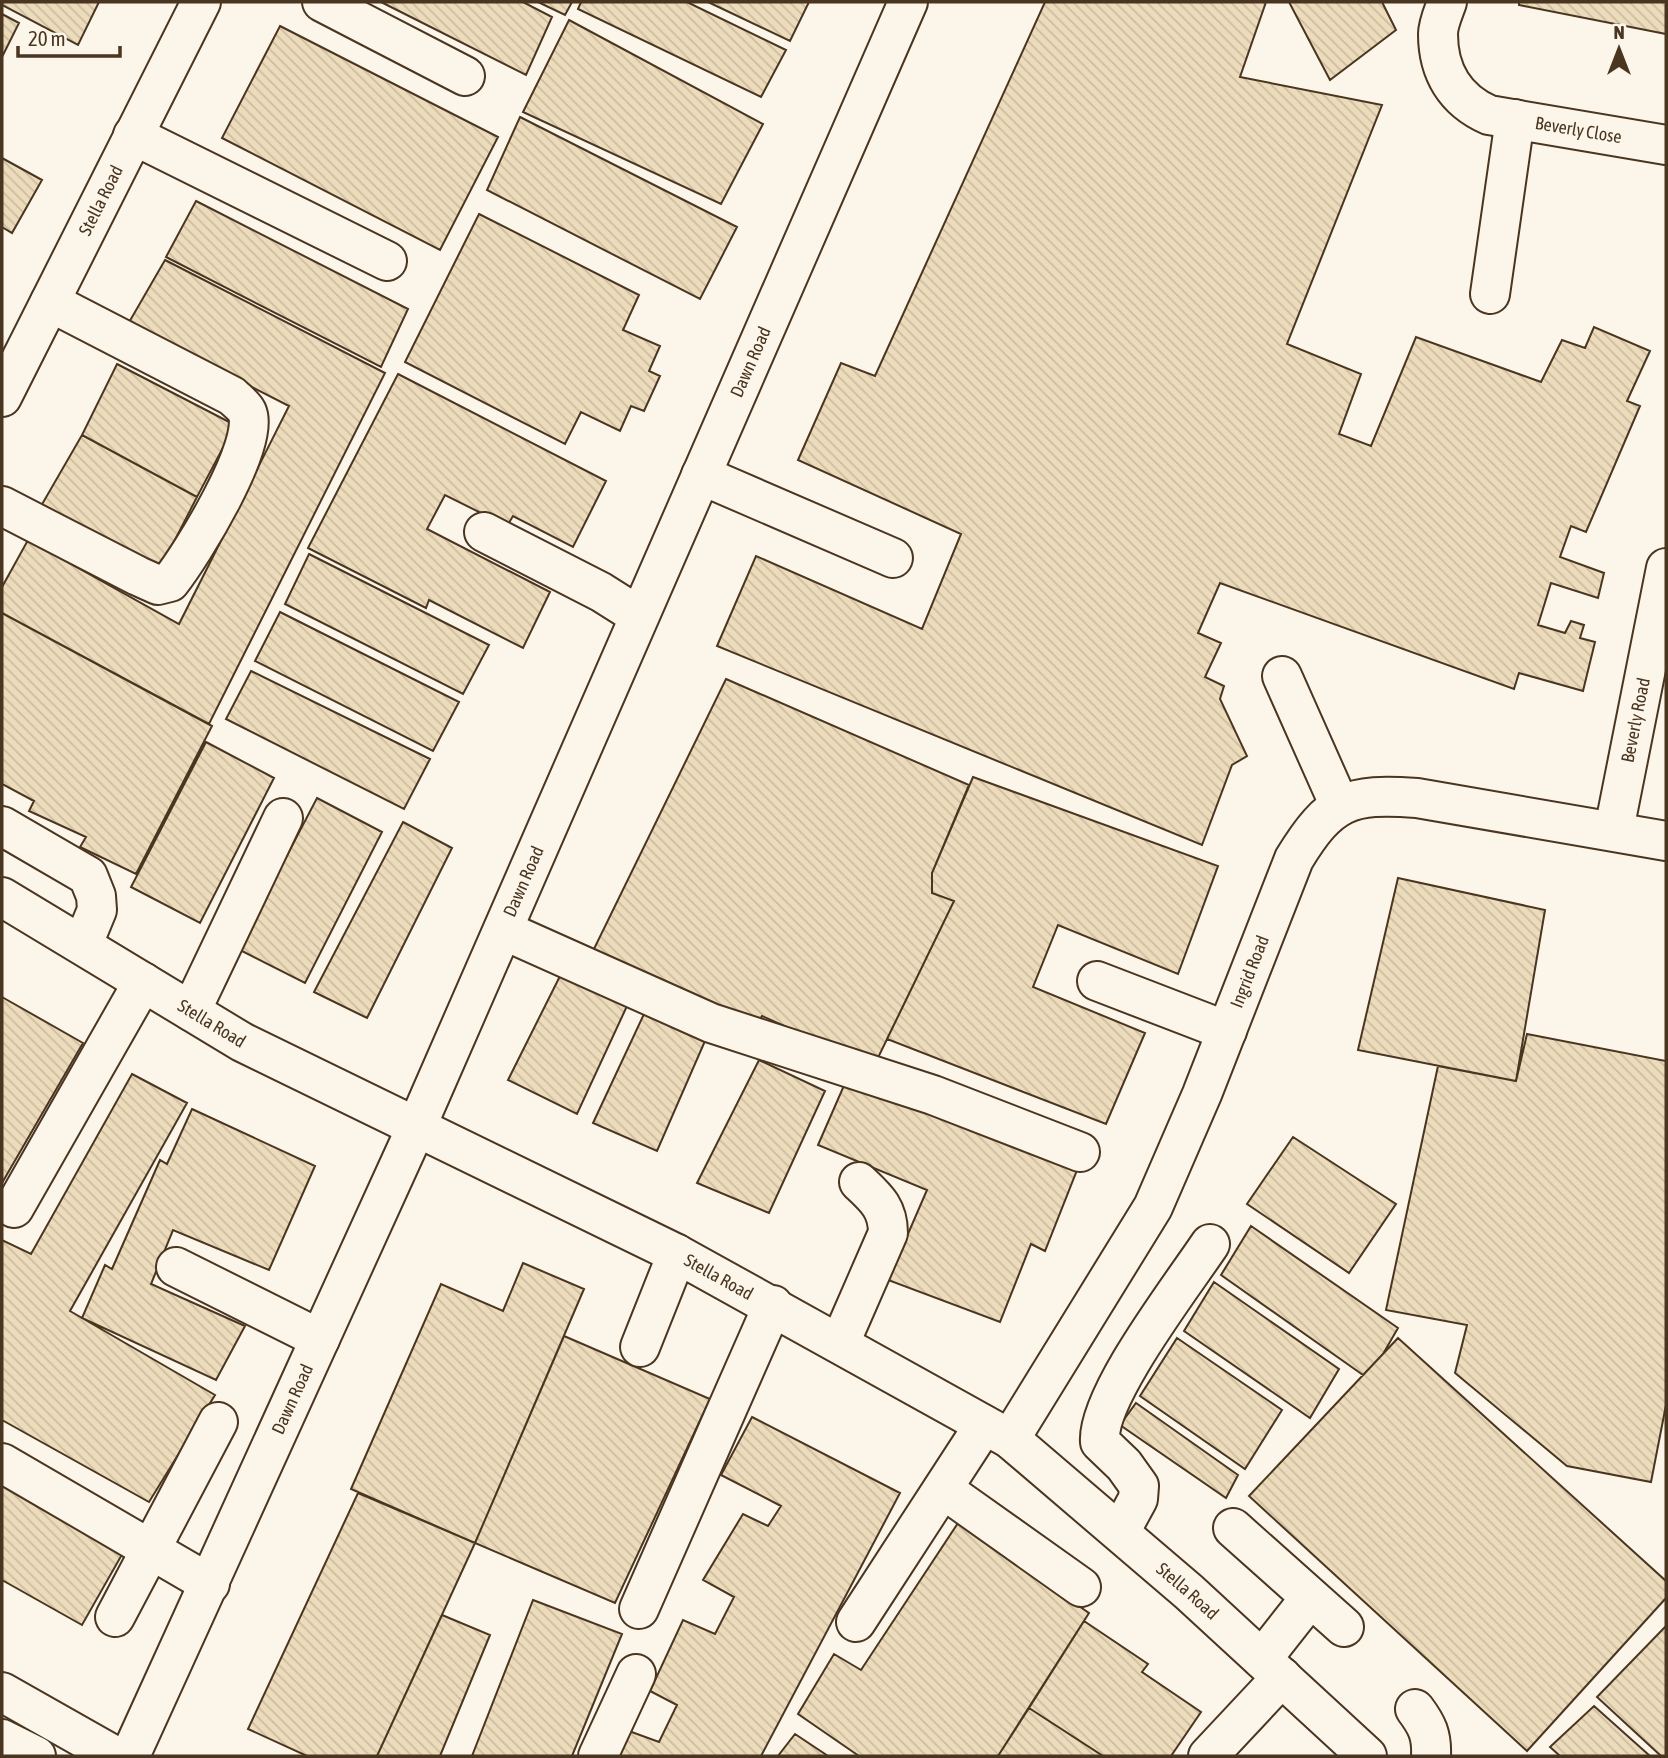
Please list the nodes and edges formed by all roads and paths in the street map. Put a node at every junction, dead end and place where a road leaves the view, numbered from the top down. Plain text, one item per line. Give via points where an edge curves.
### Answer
1 (201, 2) edge
2 (323, 2) edge
3 (908, 2) edge
4 (1447, 2) edge
5 (465, 76) dead end
6 (1502, 117) junction
7 (133, 135) junction
8 (1666, 145) edge
9 (387, 261) dead end
10 (1490, 294) dead end
11 (50, 302) junction
12 (2, 397) edge
13 (701, 475) junction
14 (2, 506) edge
15 (484, 532) dead end
16 (893, 558) dead end
17 (1666, 568) edge
18 (639, 617) junction
19 (1282, 676) dead end
20 (1339, 804) junction
21 (283, 818) dead end
22 (2, 826) edge
23 (1614, 830) junction
24 (1666, 841) edge
25 (2, 897) edge
26 (503, 930) junction
27 (83, 944) junction
28 (1097, 981) dead end
29 (143, 982) junction
30 (191, 1012) junction
31 (1227, 1031) junction
32 (416, 1128) junction
33 (1080, 1152) dead end
34 (859, 1182) dead end
35 (14, 1208) dead end
36 (1210, 1244) dead end
37 (677, 1254) junction
38 (176, 1266) dead end
39 (773, 1305) junction
40 (320, 1339) junction
41 (840, 1343) junction
42 (640, 1347) dead end
43 (218, 1422) dead end
44 (997, 1432) junction
45 (2, 1463) edge
46 (943, 1489) junction
47 (1233, 1528) dead end
48 (1120, 1532) junction
49 (152, 1550) junction
50 (210, 1584) junction
51 (1081, 1587) dead end
52 (1310, 1598) junction
53 (639, 1609) dead end
54 (115, 1617) dead end
55 (856, 1622) dead end
56 (1344, 1627) dead end
57 (1272, 1668) junction
58 (636, 1674) dead end
59 (2, 1692) edge
60 (1415, 1709) dead end
61 (2, 1739) edge
62 (36, 1756) edge
63 (115, 1756) edge
64 (130, 1756) edge
65 (598, 1756) edge
66 (1208, 1756) edge
67 (1367, 1756) edge
68 (1431, 1756) edge

1 - 7 street, Stella Road
2 - 5 street
3 - 13 street, Dawn Road
4 - 6 street via 1438,33 1449,81 1458,96
6 - 8 street, Beverly Close
6 - 10 street
7 - 9 street
7 - 11 street, Stella Road
11 - 12 street, Stella Road
11 - 14 street via 232,396 248,413 249,432 218,508 170,582 158,584 138,576
13 - 16 street
13 - 18 street, Dawn Road
15 - 18 street via 601,592
17 - 23 street, Beverly Road
18 - 26 street, Dawn Road
19 - 20 street
20 - 23 street, Ingrid Road via 1376,795 1417,798
20 - 31 street, Ingrid Road via 1314,826 1294,859
21 - 30 street
22 - 27 street via 88,876 97,910
23 - 24 street, Ingrid Road
25 - 27 street, Stella Road
26 - 32 street, Dawn Road
26 - 33 street via 711,1023 922,1091
27 - 29 street, Stella Road
28 - 31 street
29 - 30 street, Stella Road
29 - 35 street
30 - 32 street, Stella Road
31 - 44 street, Ingrid Road via 1153,1207
32 - 37 street, Stella Road
32 - 40 street, Dawn Road
34 - 41 street via 888,1216 888,1233
36 - 48 street via 1103,1413 1100,1442 1139,1486 1138,1499
37 - 39 street, Stella Road
37 - 42 street
38 - 40 street
39 - 41 street, Stella Road
39 - 53 street
40 - 50 street, Dawn Road
41 - 44 street, Stella Road
43 - 49 street
44 - 46 street, Ingrid Road
44 - 48 street, Stella Road
45 - 49 street
46 - 51 street
46 - 55 street, Ingrid Road
47 - 52 street
48 - 57 street, Stella Road
49 - 50 street
49 - 54 street
50 - 64 street, Dawn Road
52 - 56 street
52 - 57 street
57 - 66 street
57 - 67 street, Stella Road
58 - 65 street
59 - 63 street
60 - 68 street via 1428,1726
61 - 62 street

